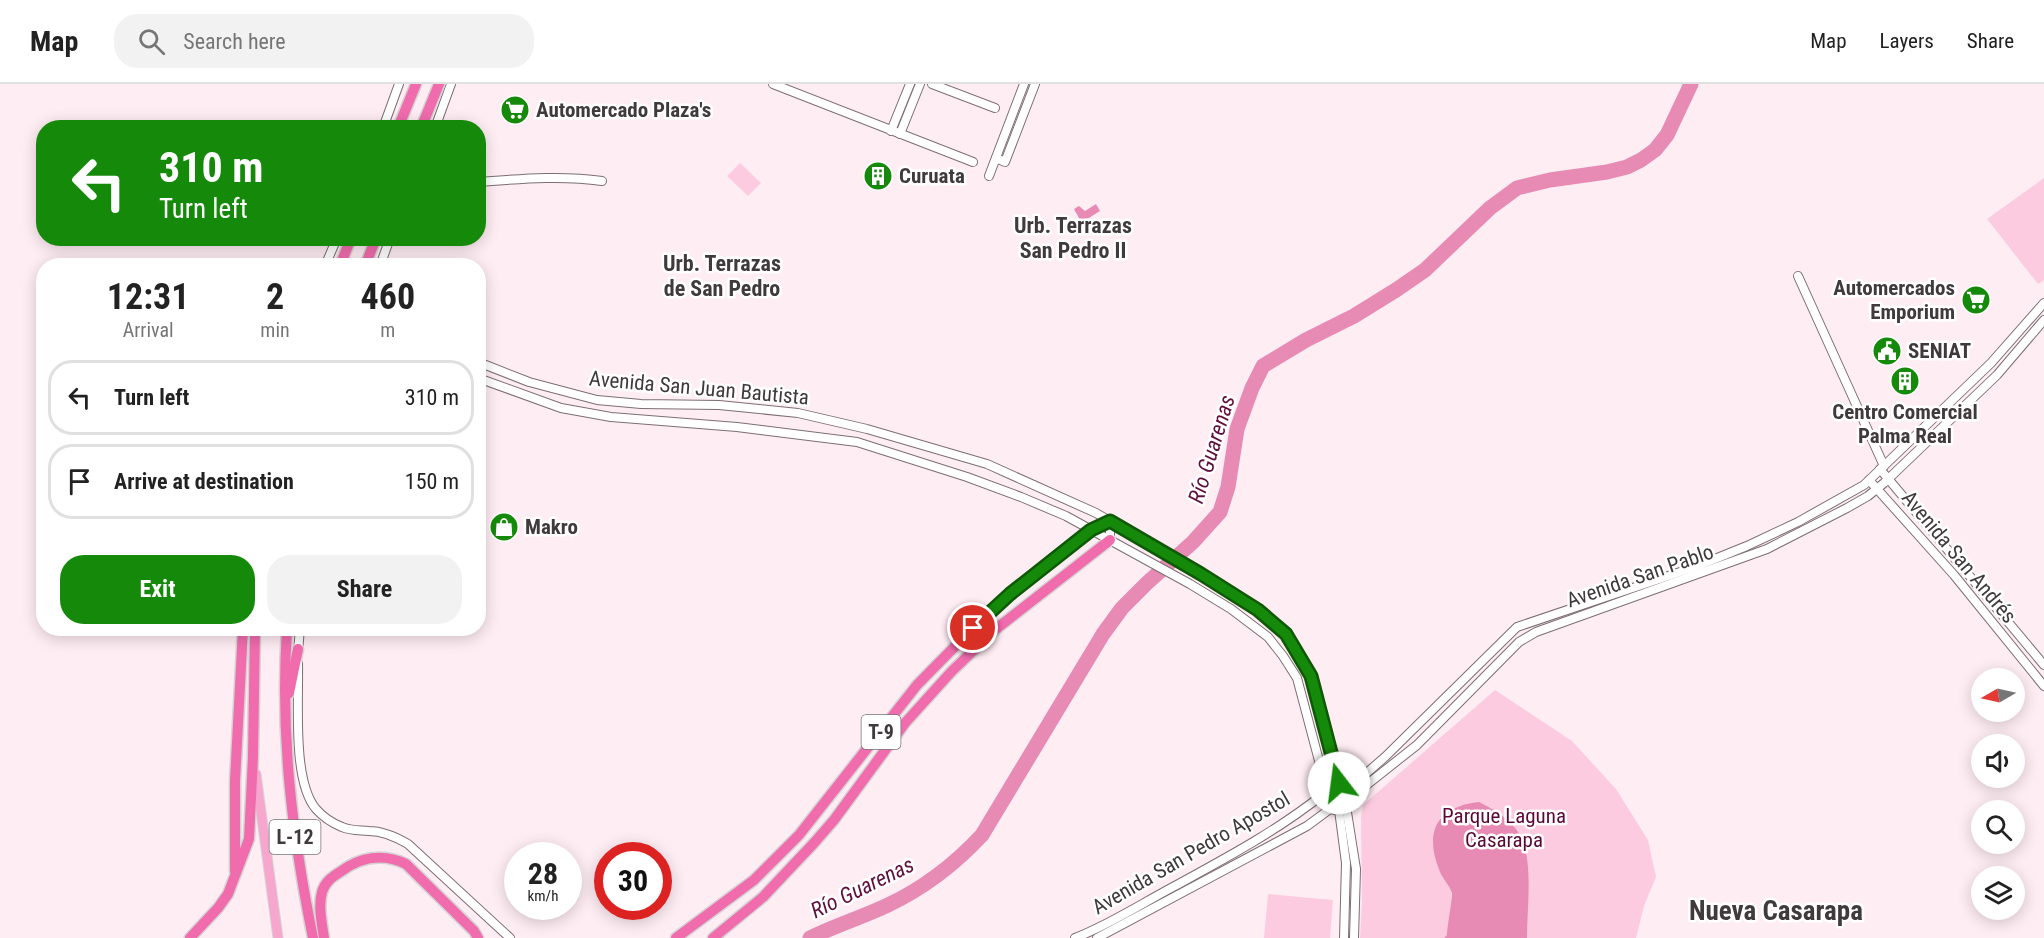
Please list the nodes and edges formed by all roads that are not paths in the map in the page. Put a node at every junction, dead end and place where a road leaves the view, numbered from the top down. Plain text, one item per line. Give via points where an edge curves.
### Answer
1 (399, 84) edge
2 (416, 84) edge
3 (439, 84) edge
4 (452, 84) edge
5 (773, 84) edge
6 (910, 84) edge
7 (920, 84) edge
8 (932, 84) edge
9 (1024, 84) edge
10 (1035, 84) edge
11 (995, 108) dead end
12 (386, 120) edge
13 (401, 120) edge
14 (425, 120) edge
15 (438, 120) edge
16 (891, 131) junction
17 (900, 134) junction
18 (1001, 144) junction
19 (1010, 148) junction
20 (996, 158) junction
21 (973, 162) dead end
22 (989, 176) dead end
23 (486, 181) edge
24 (602, 181) dead end
25 (1798, 276) dead end
26 (2044, 303) edge
27 (2044, 320) edge
28 (486, 365) edge
29 (486, 381) edge
30 (1962, 391) junction
31 (1970, 400) junction
32 (1951, 403) junction
33 (1959, 411) junction
34 (1882, 468) junction
35 (1888, 479) junction
36 (1869, 480) junction
37 (1877, 488) junction
38 (1110, 521) junction
39 (1091, 530) junction
40 (1773, 534) junction
41 (1110, 540) junction
42 (1778, 543) junction
43 (1664, 577) junction
44 (1668, 586) junction
45 (1530, 621) junction
46 (1536, 632) junction
47 (243, 636) edge
48 (255, 636) edge
49 (286, 636) edge
50 (299, 636) edge
51 (298, 649) junction
52 (2044, 665) edge
53 (2044, 686) edge
54 (284, 735) junction
55 (253, 757) junction
56 (1343, 785) junction
57 (1324, 791) junction
58 (1341, 806) junction
59 (234, 881) junction
60 (190, 938) edge
61 (278, 938) edge
62 (313, 938) edge
63 (324, 938) edge
64 (478, 938) edge
65 (510, 938) edge
66 (676, 938) edge
67 (713, 938) edge
68 (1075, 938) edge
69 (1097, 938) edge
70 (1344, 938) edge
71 (1354, 938) edge

1 - 12 street
2 - 13 highway
3 - 14 highway
4 - 15 street
5 - 16 street
6 - 16 street
7 - 17 street
8 - 11 street
9 - 18 street
10 - 19 street
16 - 17 street
17 - 21 street
18 - 19 street
18 - 20 street
19 - 20 street via 1005,162
20 - 22 street
23 - 24 street via 541,178
25 - 34 street, Avenida San Andrés
26 - 30 street, Avenida San Pablo
27 - 31 street, Avenida San Pablo
28 - 38 street, Avenida San Juan Bautista via 529,382 597,400 798,413 867,429 987,464
29 - 39 street, Avenida San Juan Bautista via 561,408 611,417 856,442 1021,497
30 - 31 street
30 - 32 street, Avenida San Pablo
31 - 33 street, Avenida San Pablo
32 - 33 street
32 - 34 street, Avenida San Pablo
33 - 35 street, Avenida San Pablo
34 - 35 street, Avenida San Andrés
34 - 36 street, Avenida San Pablo
35 - 37 street, Avenida San Pablo
35 - 52 street, Avenida San Andrés
36 - 37 street, Avenida San Andrés
36 - 40 street, Avenida San Pablo
37 - 42 street, Avenida San Pablo
37 - 53 street, Avenida San Andrés
38 - 39 street, T-9
38 - 41 street
38 - 56 street, Avenida San Juan Bautista via 1201,574 1286,634 1311,676
39 - 41 street, Avenida San Juan Bautista
39 - 66 highway, T-9 via 1010,594 925,677 799,835 754,880
40 - 42 street
40 - 43 street, Avenida San Pablo
41 - 57 street, Avenida San Juan Bautista via 1231,609 1268,637 1297,678
41 - 67 highway, T-9 via 996,628 952,671 904,723 814,843 763,897
42 - 44 street, Avenida San Pablo
43 - 44 street
43 - 45 street, Avenida San Pablo
44 - 46 street, Avenida San Pablo
45 - 46 street
45 - 56 street, Avenida San Pablo via 1517,627 1362,777
46 - 58 street, Avenida San Pablo via 1519,642 1417,745
47 - 59 highway
48 - 55 highway, L-12
49 - 54 highway, L-12
50 - 51 street
51 - 54 highway
51 - 65 street via 300,758 305,786 315,808 345,829 383,833 408,844
54 - 62 highway, L-12
55 - 59 highway via 249,839
55 - 61 main road, L-12
56 - 57 street via 1332,783
56 - 58 street, Avenida San Juan Bautista
57 - 58 street, Avenida San Juan Bautista via 1324,803
57 - 68 street, Avenida San Pedro Apostol via 1305,809 1239,850
58 - 69 street, Avenida San Pedro Apostol
58 - 70 street, Avenida San Juan Bautista via 1346,863
58 - 71 street, Avenida San Juan Bautista via 1356,869
59 - 60 highway via 218,908
63 - 64 highway via 321,895 325,885 348,866 377,857 406,864

